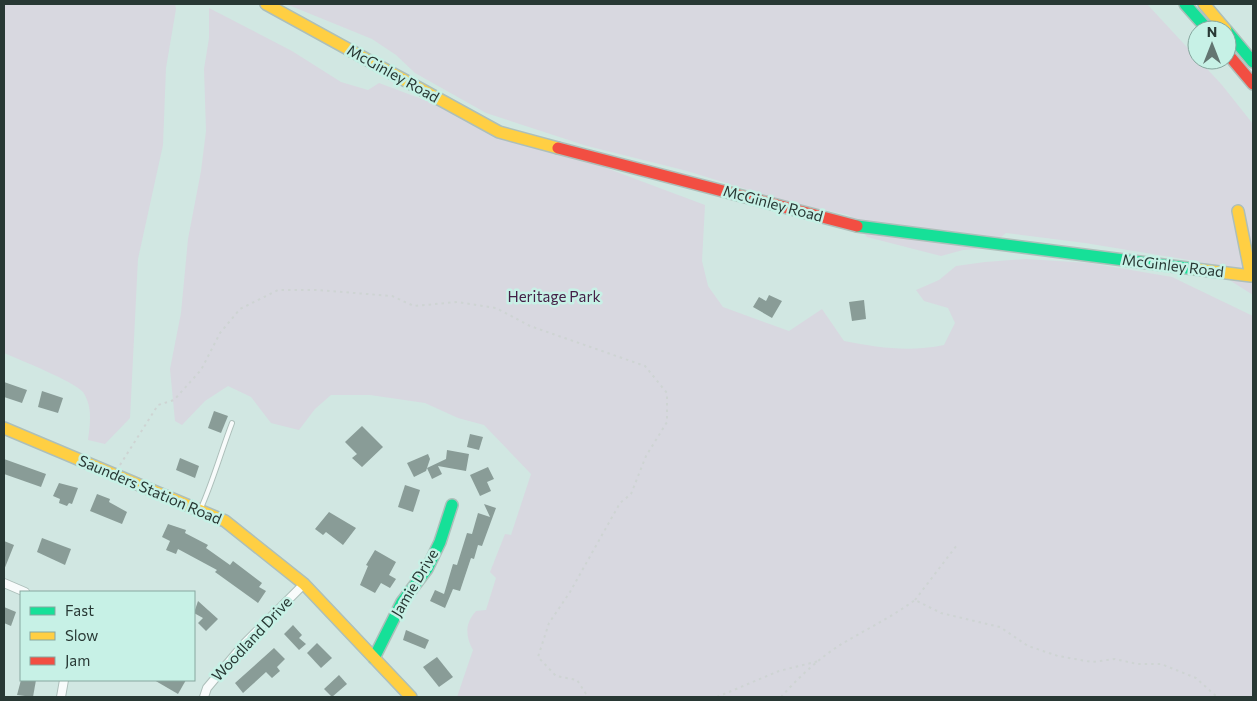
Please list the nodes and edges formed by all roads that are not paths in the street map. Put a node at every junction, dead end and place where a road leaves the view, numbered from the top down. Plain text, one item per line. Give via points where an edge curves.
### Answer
1 (266, 4) edge
2 (1185, 4) edge
3 (1204, 4) edge
4 (1199, 20) edge
5 (1218, 20) edge
6 (1237, 42) edge
7 (1253, 62) edge
8 (1237, 65) edge
9 (1253, 84) edge
10 (1238, 211) dead end
11 (232, 423) dead end
12 (4, 428) edge
13 (452, 505) dead end
14 (200, 510) junction
15 (4, 583) edge
16 (304, 584) junction
17 (23, 591) edge
18 (374, 658) junction
19 (64, 681) edge
20 (61, 697) edge
21 (204, 697) edge
22 (411, 697) edge

1 - 10 main road, McGinley Road via 499,132 851,225 1251,276
2 - 4 main road
3 - 5 main road
6 - 7 main road
8 - 9 main road
11 - 14 lane via 213,482
12 - 14 main road, Saunders Station Road
13 - 18 main road, Jamie Drive via 427,569 402,602
14 - 16 main road, Saunders Station Road via 225,521
15 - 17 street
16 - 18 main road, Saunders Station Road
16 - 21 street, Woodland Drive via 244,644 207,688
18 - 22 main road, Saunders Station Road
19 - 20 street

